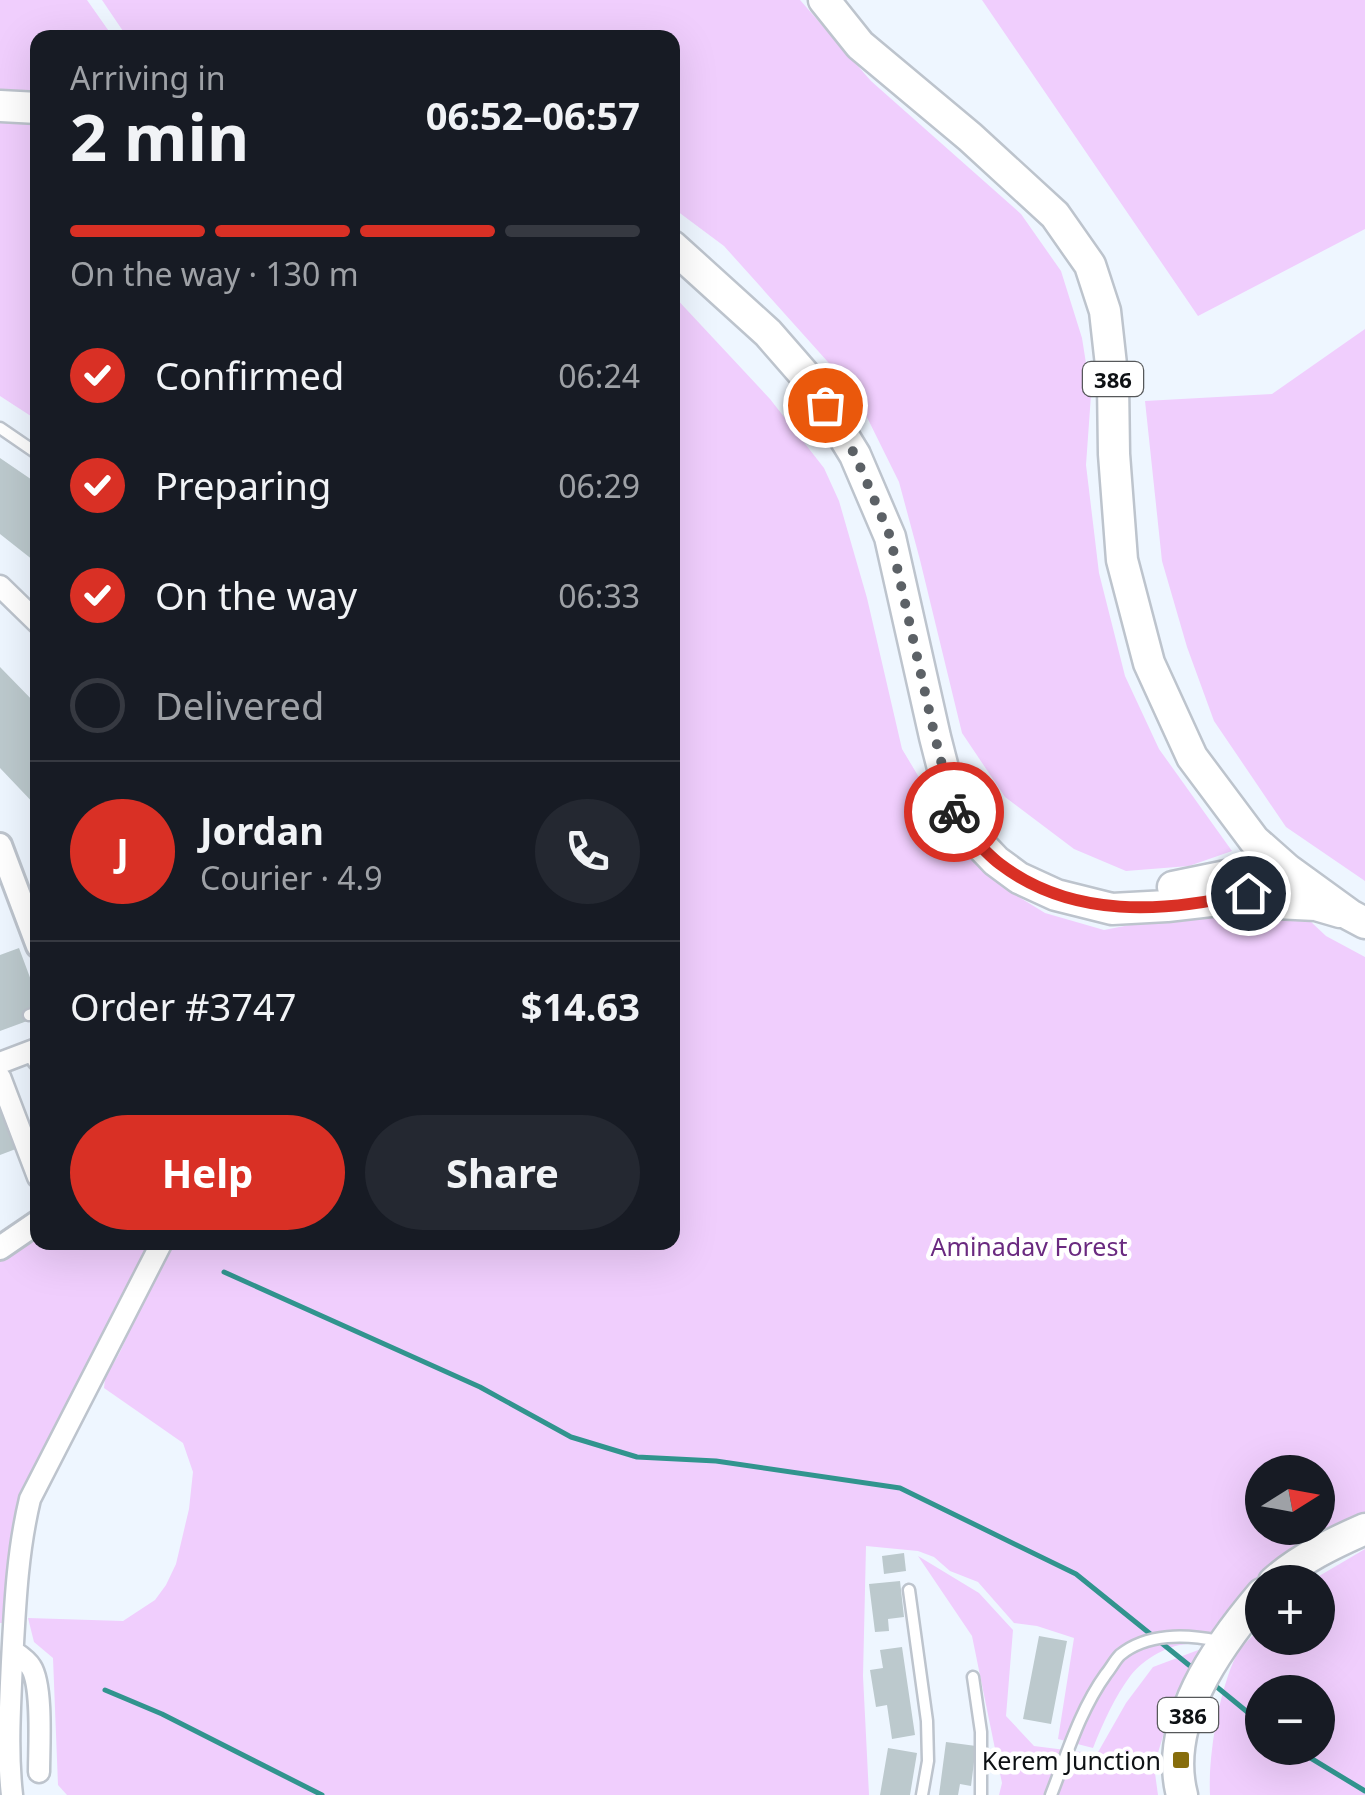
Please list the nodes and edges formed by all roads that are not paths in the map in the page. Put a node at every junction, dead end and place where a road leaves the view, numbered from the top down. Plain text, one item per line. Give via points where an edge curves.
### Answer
1 (824, 0) edge
2 (0, 106) edge
3 (30, 108) edge
4 (680, 253) edge
5 (0, 428) edge
6 (30, 449) edge
7 (0, 586) edge
8 (30, 612) edge
9 (956, 819) junction
10 (0, 846) edge
11 (1288, 870) junction
12 (1219, 900) junction
13 (1357, 919) edge
14 (30, 925) edge
15 (30, 1052) edge
16 (0, 1064) edge
17 (0, 1077) edge
18 (30, 1156) edge
19 (30, 1227) edge
20 (0, 1248) edge
21 (158, 1250) edge
22 (1365, 1529) edge
23 (1297, 1565) edge
24 (909, 1590) dead end
25 (1245, 1615) edge
26 (1224, 1642) junction
27 (13, 1650) junction
28 (973, 1677) dead end
29 (39, 1772) dead end
30 (12, 1795) edge
31 (922, 1795) edge
32 (981, 1795) edge
33 (1051, 1795) edge
34 (1182, 1795) edge

1 - 11 main road, 386 via 860,45 1055,215 1090,266 1106,311 1122,560 1148,663 1192,757 1254,840
2 - 3 main road
4 - 9 main road via 768,332 809,380 855,455 890,536
5 - 6 lane
7 - 8 street
9 - 11 main road via 1011,858 1096,893 1129,895
9 - 12 main road via 996,862 1056,895 1112,908
10 - 14 street
11 - 12 main road via 1271,884
11 - 13 main road, 386
12 - 13 main road via 1316,905
15 - 16 street
17 - 18 street
19 - 20 street
21 - 27 street via 30,1499 20,1542
22 - 23 main road
24 - 31 lane via 926,1720
25 - 26 main road, 386
26 - 33 lane via 1159,1638 1119,1656 1082,1714
26 - 34 main road, 386 via 1179,1739
27 - 29 street via 29,1663 38,1691
27 - 30 street
28 - 32 lane

